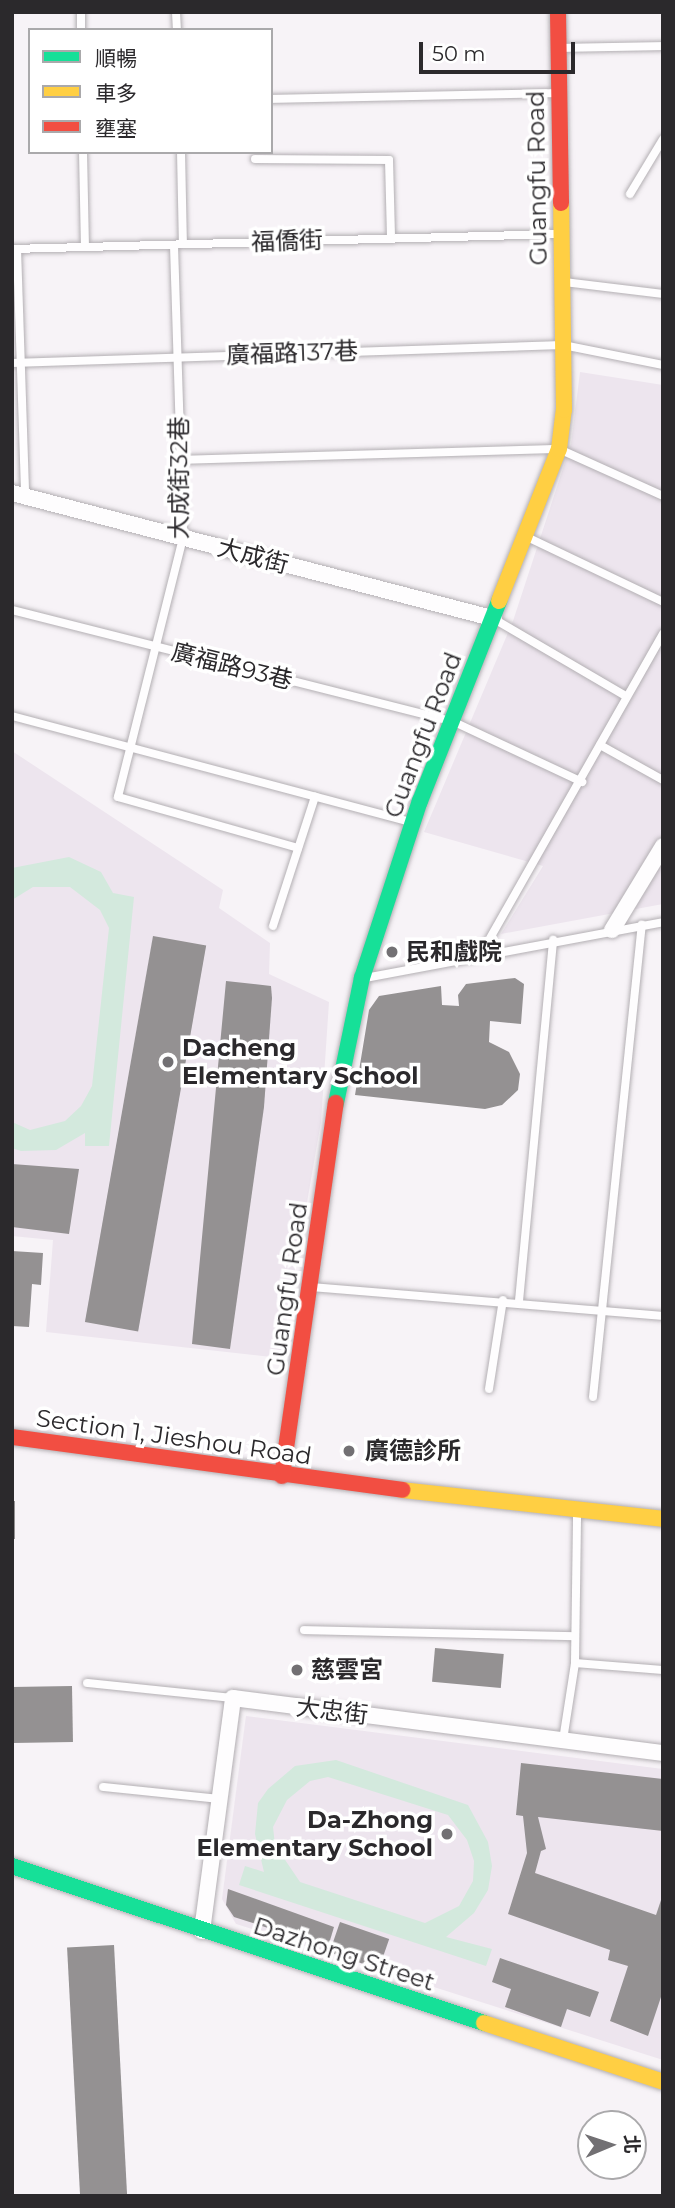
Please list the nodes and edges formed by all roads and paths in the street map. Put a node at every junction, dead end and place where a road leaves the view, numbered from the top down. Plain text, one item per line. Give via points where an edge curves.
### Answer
1 (558, 12) edge
2 (663, 46) edge
3 (559, 48) junction
4 (559, 93) junction
5 (273, 99) edge
6 (663, 139) edge
7 (83, 154) edge
8 (181, 154) edge
9 (255, 159) dead end
10 (630, 194) dead end
11 (561, 234) junction
12 (391, 239) junction
13 (179, 244) junction
14 (85, 247) junction
15 (15, 249) edge
16 (562, 281) junction
17 (663, 294) edge
18 (563, 345) junction
19 (177, 357) junction
20 (17, 363) edge
21 (663, 365) edge
22 (559, 449) junction
23 (181, 460) junction
24 (19, 495) edge
25 (663, 495) edge
26 (527, 537) junction
27 (183, 538) junction
28 (663, 602) edge
29 (12, 610) edge
30 (494, 619) junction
31 (663, 633) edge
32 (156, 647) junction
33 (624, 695) junction
34 (12, 716) edge
35 (452, 721) junction
36 (600, 745) junction
37 (131, 747) junction
38 (663, 780) edge
39 (582, 782) junction
40 (315, 797) junction
41 (413, 823) junction
42 (663, 846) edge
43 (298, 848) junction
44 (663, 922) edge
45 (642, 925) junction
46 (273, 926) dead end
47 (612, 930) junction
48 (553, 940) junction
49 (481, 954) junction
50 (362, 978) junction
51 (312, 1287) junction
52 (503, 1300) junction
53 (519, 1301) junction
54 (601, 1308) junction
55 (663, 1316) edge
56 (489, 1389) dead end
57 (593, 1397) dead end
58 (12, 1437) edge
59 (282, 1476) junction
60 (578, 1510) junction
61 (663, 1519) edge
62 (304, 1630) dead end
63 (572, 1636) junction
64 (575, 1663) junction
65 (663, 1670) edge
66 (87, 1683) dead end
67 (233, 1698) junction
68 (563, 1740) junction
69 (663, 1753) edge
70 (103, 1787) dead end
71 (220, 1799) junction
72 (12, 1866) edge
73 (202, 1931) junction
74 (663, 2082) edge

1 - 3 street, Guangfu Road
2 - 3 lane
3 - 4 street, Guangfu Road
4 - 5 lane
4 - 11 street, Guangfu Road
6 - 10 lane
7 - 14 lane
8 - 13 lane, 大成街32巷
9 - 12 lane via 389,160
11 - 12 lane, 福僑街
11 - 16 street, Guangfu Road
12 - 13 lane, 福僑街
13 - 14 lane, 福僑街
13 - 19 lane, 大成街32巷
14 - 15 lane, 福僑街
15 - 20 lane
16 - 17 lane
16 - 18 street, Guangfu Road
18 - 19 lane, 廣福路137巷
18 - 21 lane, 廣福路137巷
18 - 22 street, Guangfu Road
19 - 20 lane, 廣福路137巷
19 - 23 lane, 大成街32巷
20 - 24 lane
22 - 23 lane
22 - 25 lane
22 - 26 street, Guangfu Road
23 - 27 lane, 大成街32巷
24 - 27 street, 大成街
26 - 28 lane
26 - 30 street, Guangfu Road
27 - 30 street, 大成街
27 - 32 lane, 大成街32巷
29 - 32 lane, 廣福路93巷
30 - 33 lane
30 - 35 street, Guangfu Road
31 - 33 lane
32 - 35 lane, 廣福路93巷
32 - 37 lane, 大成街32巷
33 - 36 lane
34 - 37 lane
35 - 39 lane, 廣福路93巷
35 - 41 street, Guangfu Road
36 - 38 lane
36 - 39 lane
37 - 40 lane
37 - 43 lane, 大成街32巷 via 118,797
39 - 49 lane
40 - 41 lane
40 - 43 lane
41 - 50 street, Guangfu Road
42 - 47 street
43 - 46 lane
44 - 45 lane
45 - 47 lane
45 - 54 lane
47 - 48 lane
48 - 49 lane
48 - 53 lane
49 - 50 lane
50 - 51 street, Guangfu Road via 334,1114
51 - 52 lane
51 - 59 street, Guangfu Road
52 - 53 lane
52 - 56 lane
53 - 54 lane
54 - 55 lane
54 - 57 lane
58 - 59 street, Section 1, Jieshou Road
59 - 60 street, Section 1, Jieshou Road
60 - 61 street, Section 1, Jieshou Road
60 - 63 lane
62 - 63 lane
63 - 64 lane
64 - 65 lane
64 - 68 lane
66 - 67 lane
67 - 68 street, 大忠街
67 - 71 street
68 - 69 street, 大忠街
70 - 71 lane
71 - 73 street
72 - 73 street, Dazhong Street
73 - 74 street, Dazhong Street

